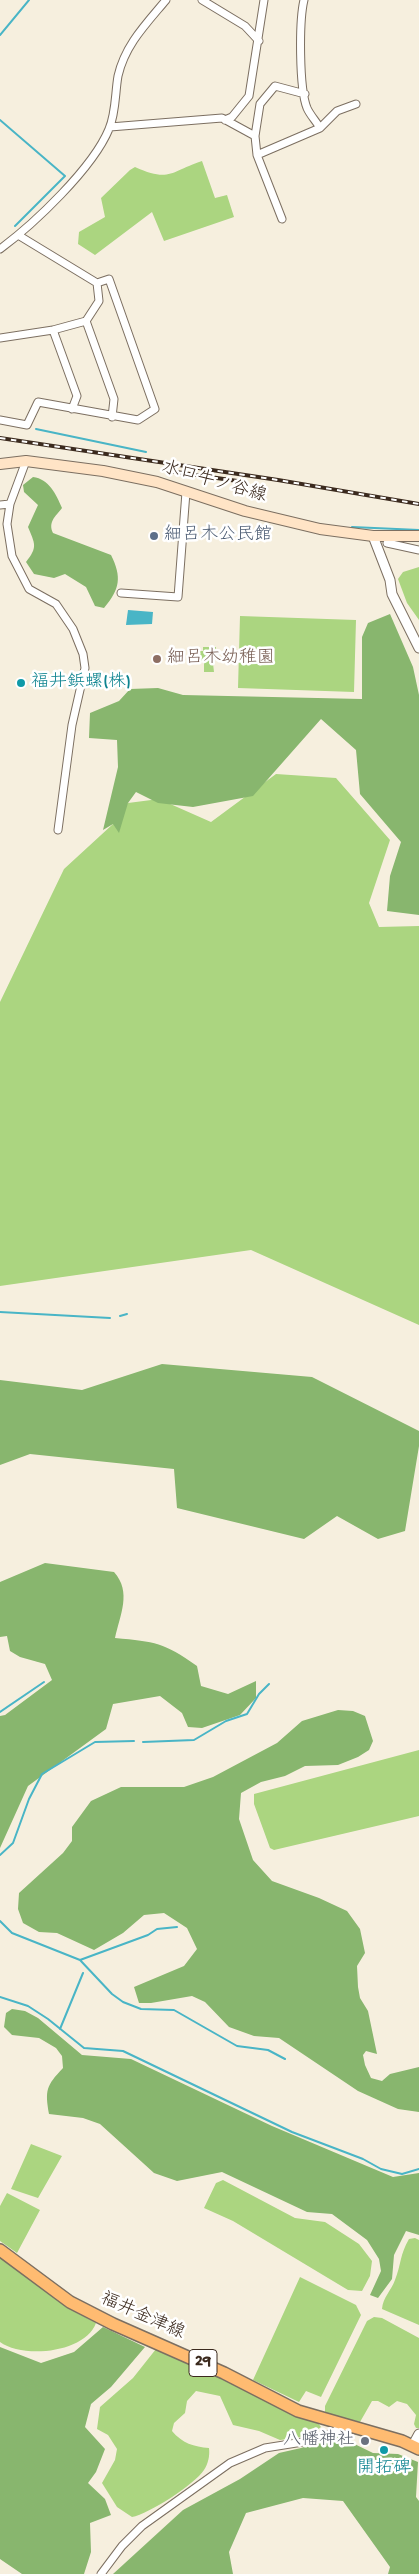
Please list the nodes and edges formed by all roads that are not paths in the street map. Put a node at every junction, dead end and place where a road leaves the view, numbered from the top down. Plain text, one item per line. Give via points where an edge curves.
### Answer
1 (166, 0) edge
2 (202, 0) edge
3 (264, 0) edge
4 (304, 0) edge
5 (259, 41) junction
6 (305, 94) junction
7 (249, 96) junction
8 (260, 104) junction
9 (356, 104) dead end
10 (225, 120) junction
11 (110, 127) junction
12 (320, 128) junction
13 (255, 136) junction
14 (257, 155) junction
15 (282, 219) dead end
16 (18, 235) junction
17 (0, 249) edge
18 (97, 283) junction
19 (86, 320) junction
20 (53, 330) junction
21 (0, 338) edge
22 (72, 409) junction
23 (112, 417) junction
24 (0, 420) edge
25 (26, 461) junction
26 (0, 464) edge
27 (186, 492) junction
28 (10, 504) junction
29 (0, 505) edge
30 (373, 536) junction
31 (416, 536) edge
32 (387, 543) dead end
33 (415, 549) edge
34 (121, 593) dead end
35 (419, 648) edge
36 (58, 830) dead end
37 (0, 2250) edge
38 (343, 2425) junction
39 (419, 2434) edge
40 (416, 2447) edge
41 (101, 2574) edge

1 - 11 street via 133,39 124,59
2 - 5 street via 246,26
3 - 5 street
4 - 6 street via 301,23
5 - 7 street
6 - 8 street via 275,86
6 - 12 street via 307,108
7 - 8 street
7 - 10 street via 232,117
8 - 13 street
9 - 12 street via 337,111
10 - 11 street via 209,118
10 - 13 street
11 - 16 street via 94,155
12 - 14 street
13 - 14 street
14 - 15 street
16 - 17 street
16 - 18 street
18 - 19 street via 99,301
18 - 23 street via 109,279 155,409 138,420
19 - 20 street
19 - 23 street via 114,399
20 - 21 street
20 - 22 street via 77,396
22 - 23 street
22 - 24 street via 38,402 27,426
25 - 26 main road, 水口牛ノ谷線
25 - 27 main road, 水口牛ノ谷線 via 103,471 158,482
25 - 28 street
27 - 30 main road, 水口牛ノ谷線 via 245,511 320,529
27 - 34 street via 178,597
28 - 29 street
28 - 36 street via 8,540 20,574 29,589 56,604 73,629 83,654 84,675 72,725
30 - 31 main road, 水口牛ノ谷線
30 - 35 street via 392,594
31 - 33 street
32 - 33 street
37 - 38 main road, 福井金津線 / 29 via 60,2295 95,2316 224,2373 298,2411
38 - 40 main road, 福井金津線 / 29
38 - 41 street via 332,2433 309,2441 265,2448 230,2463 142,2526
39 - 40 street

